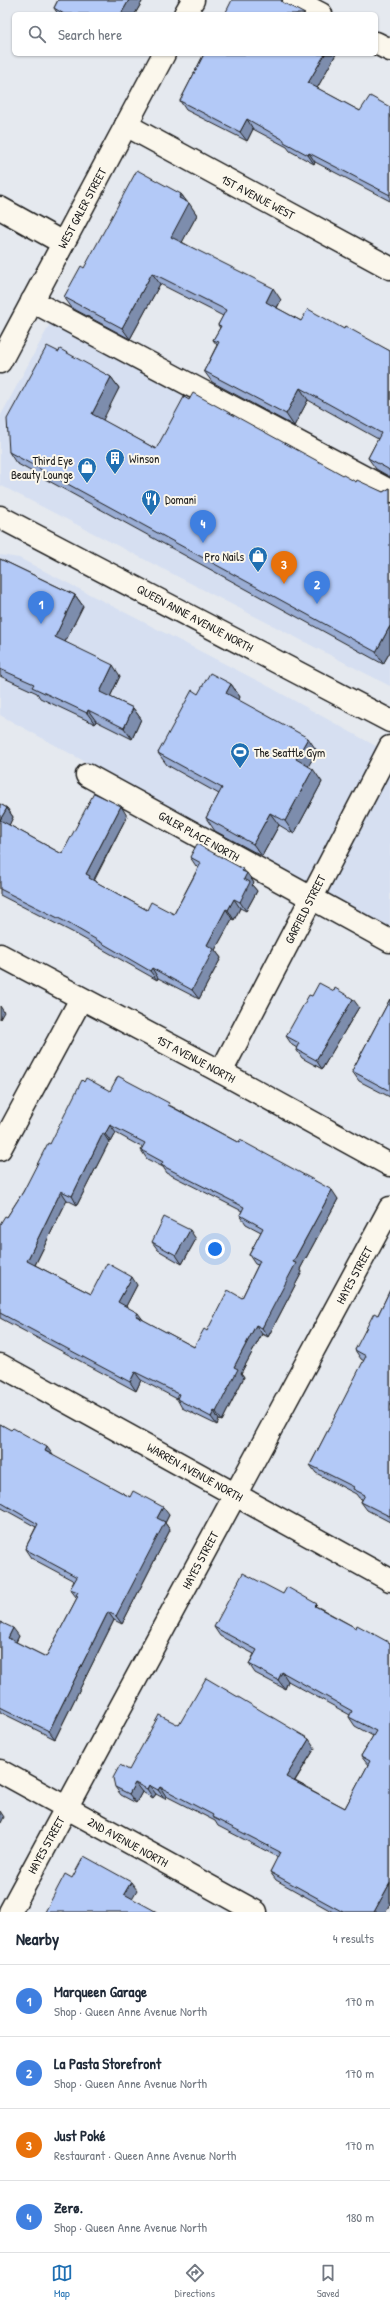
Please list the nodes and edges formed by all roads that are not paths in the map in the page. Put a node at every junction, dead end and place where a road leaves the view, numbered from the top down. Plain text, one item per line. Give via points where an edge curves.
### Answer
1 (192, 0) edge
2 (294, 0) edge
3 (186, 12) edge
4 (317, 12) edge
5 (378, 44) edge
6 (390, 50) edge
7 (163, 56) edge
8 (126, 126) junction
9 (0, 208) edge
10 (63, 243) junction
11 (390, 268) edge
12 (32, 302) junction
13 (0, 362) edge
14 (390, 491) edge
15 (0, 517) edge
16 (390, 721) edge
17 (390, 747) edge
18 (87, 775) dead end
19 (310, 897) junction
20 (390, 941) edge
21 (0, 955) edge
22 (81, 999) junction
23 (221, 1072) junction
24 (0, 1149) edge
25 (390, 1165) edge
26 (390, 1208) edge
27 (0, 1365) edge
28 (236, 1495) junction
29 (390, 1580) edge
30 (0, 1772) edge
31 (67, 1808) junction
32 (10, 1912) edge
33 (256, 1912) edge

1 - 3 street
2 - 4 street
5 - 6 street
7 - 8 street, WEST GALER STREET
8 - 10 street, WEST GALER STREET
8 - 11 street, 1ST AVENUE WEST
9 - 10 street
10 - 12 street, WEST GALER STREET
12 - 13 street, WEST GALER STREET
12 - 14 street
15 - 16 street, QUEEN ANNE AVENUE NORTH
17 - 19 street, GARFIELD STREET
18 - 19 street, GALER PLACE NORTH
19 - 20 street, GALER PLACE NORTH
19 - 23 street, GARFIELD STREET
21 - 22 street, 1ST AVENUE NORTH
22 - 23 street, 1ST AVENUE NORTH
22 - 24 street
23 - 25 street, 1ST AVENUE NORTH
26 - 28 street, HAYES STREET
27 - 28 street, WARREN AVENUE NORTH
28 - 29 street, WARREN AVENUE NORTH
28 - 31 street, HAYES STREET
30 - 31 street, 2ND AVENUE NORTH
31 - 32 street, HAYES STREET
31 - 33 street, 2ND AVENUE NORTH

